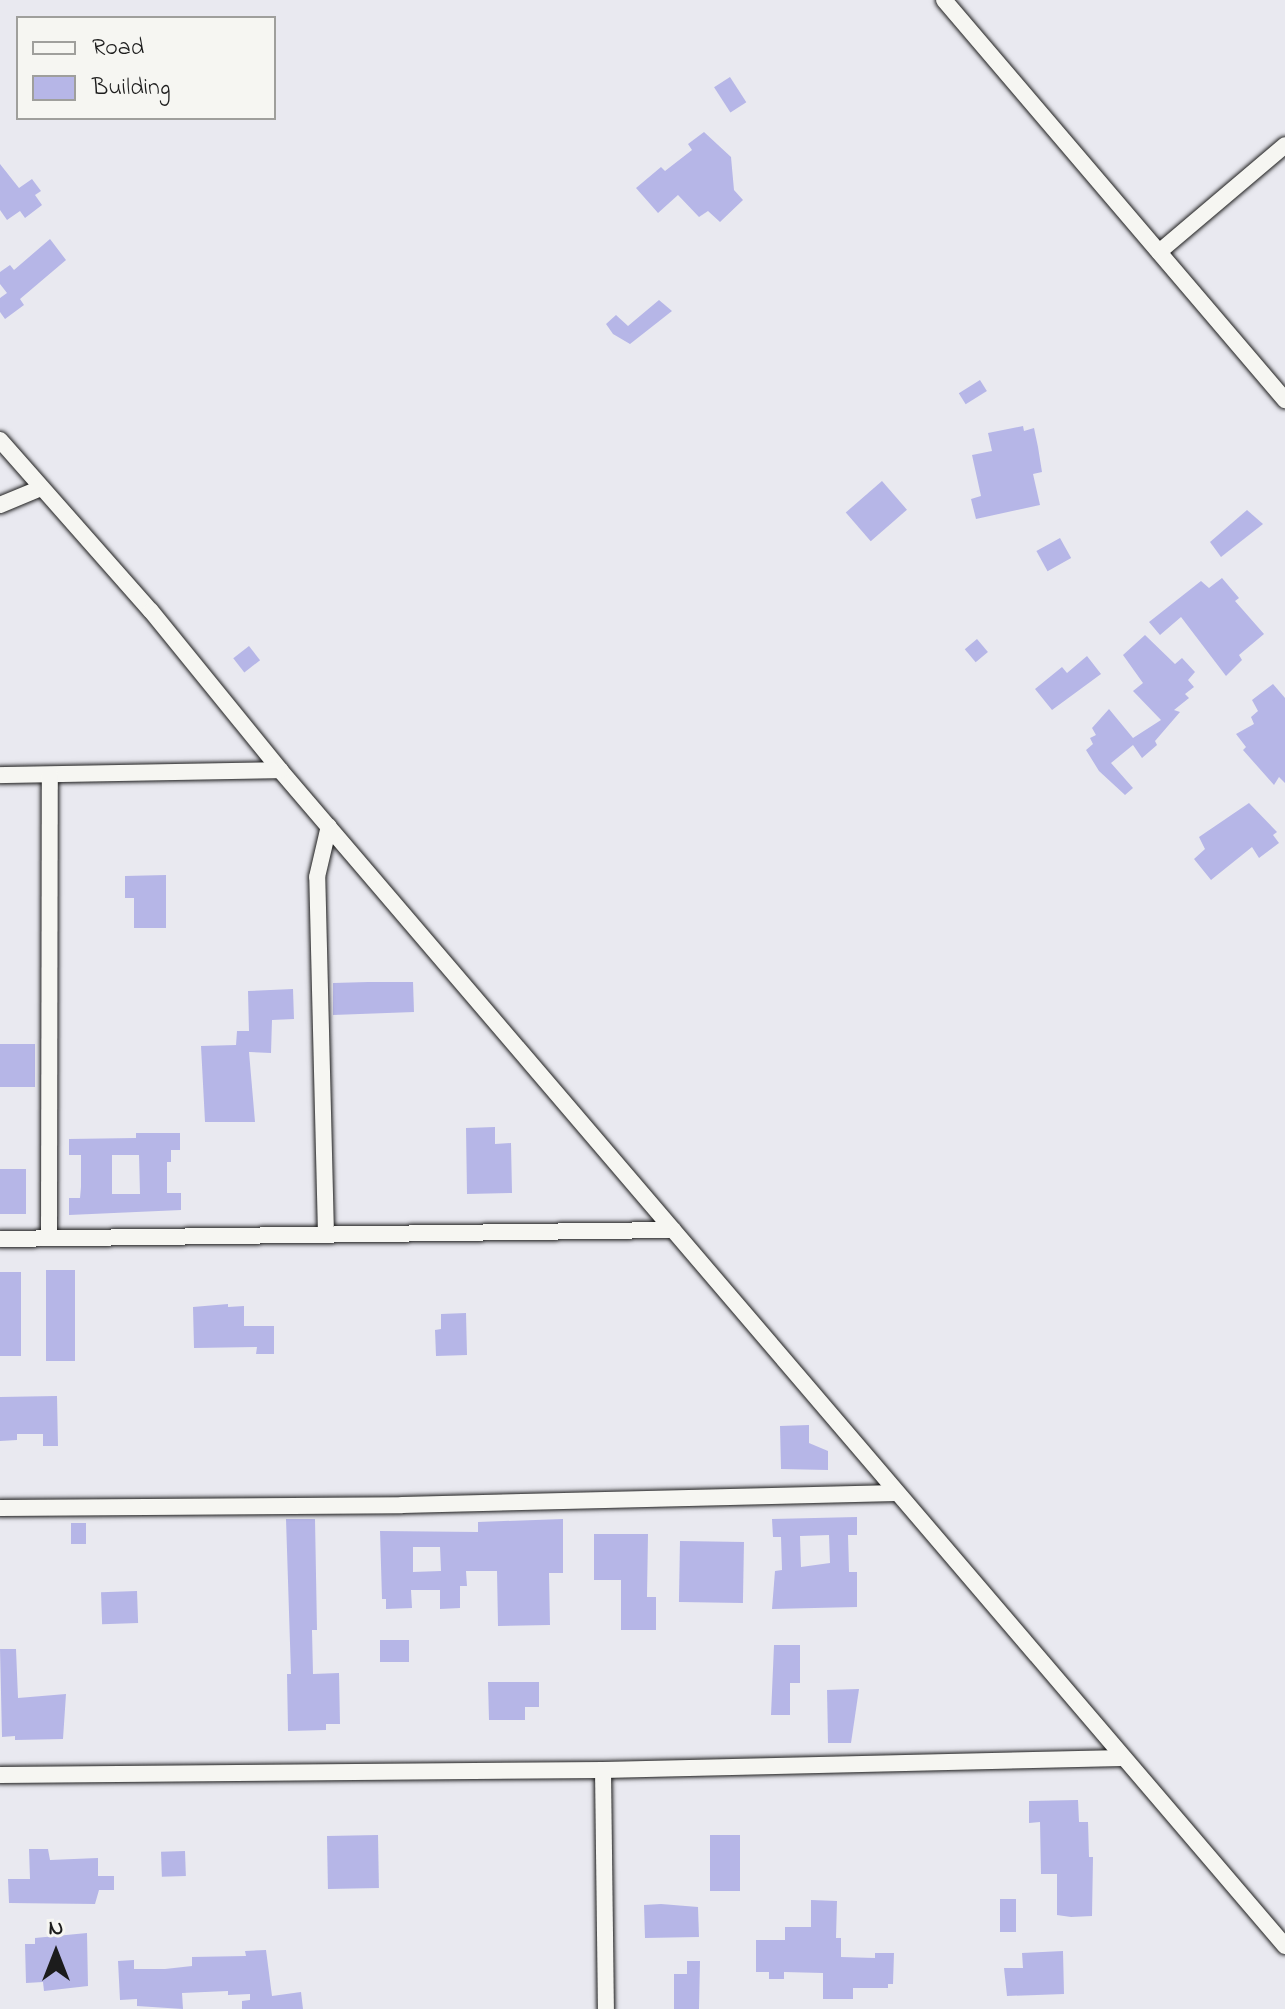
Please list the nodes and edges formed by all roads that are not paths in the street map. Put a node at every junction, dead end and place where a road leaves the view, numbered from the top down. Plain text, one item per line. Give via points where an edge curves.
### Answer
1 (944, 0) edge
2 (1285, 145) edge
3 (1159, 252) junction
4 (1285, 400) edge
5 (0, 440) edge
6 (41, 488) junction
7 (0, 505) edge
8 (280, 770) junction
9 (0, 775) edge
10 (50, 775) junction
11 (329, 826) junction
12 (673, 1230) junction
13 (326, 1235) junction
14 (49, 1238) junction
15 (0, 1239) edge
16 (897, 1493) junction
17 (0, 1508) edge
18 (1123, 1758) junction
19 (603, 1770) junction
20 (0, 1775) edge
21 (1285, 1946) edge
22 (606, 2009) edge

1 - 3 street
2 - 3 street
3 - 4 street
5 - 6 street
6 - 7 street
6 - 8 street via 151,611
8 - 10 street
8 - 11 street
9 - 10 street
10 - 14 street
11 - 12 street
11 - 13 street via 317,877
12 - 13 street
12 - 16 street
13 - 14 street
14 - 15 street
16 - 17 street
16 - 18 street
18 - 19 street
18 - 21 street
19 - 20 street
19 - 22 street

